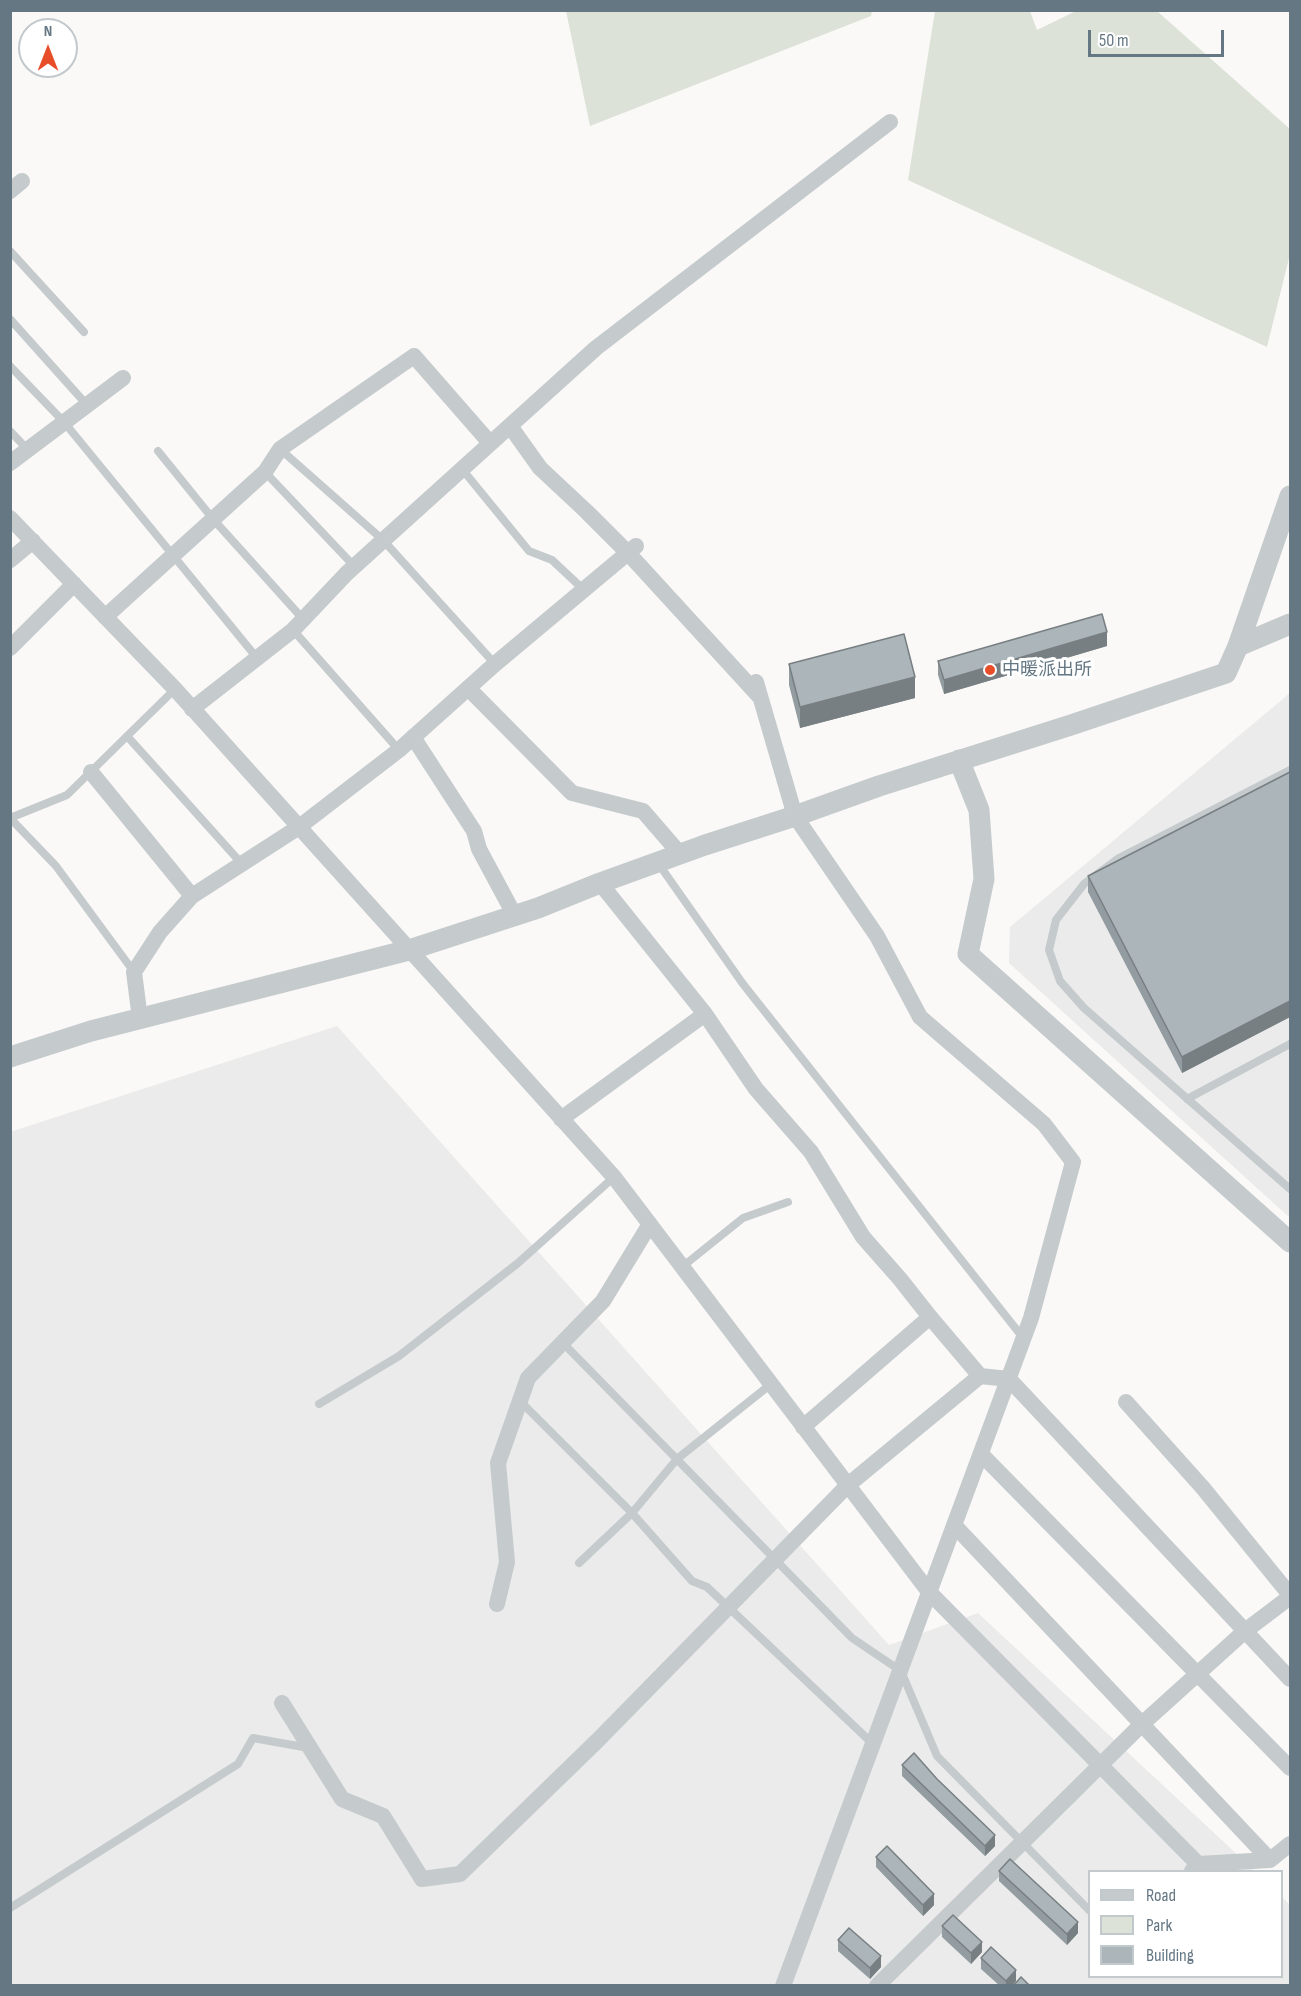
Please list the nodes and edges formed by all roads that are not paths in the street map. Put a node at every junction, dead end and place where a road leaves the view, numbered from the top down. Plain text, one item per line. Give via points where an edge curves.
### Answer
1 (890, 122) dead end
2 (10, 251) edge
3 (10, 319) edge
4 (84, 332) dead end
5 (10, 366) edge
6 (123, 378) dead end
7 (87, 405) junction
8 (64, 422) junction
9 (510, 426) junction
10 (10, 431) edge
11 (490, 443) junction
12 (280, 449) junction
13 (28, 450) junction
14 (158, 451) dead end
15 (10, 463) edge
16 (462, 469) junction
17 (265, 472) junction
18 (1290, 496) edge
19 (10, 518) edge
20 (213, 519) junction
21 (383, 540) junction
22 (33, 541) junction
23 (632, 550) junction
24 (173, 556) junction
25 (10, 560) edge
26 (354, 566) junction
27 (74, 584) junction
28 (584, 590) junction
29 (105, 617) junction
30 (1290, 624) edge
31 (298, 625) junction
32 (1238, 646) junction
33 (10, 648) edge
34 (257, 658) junction
35 (495, 664) junction
36 (756, 682) dead end
37 (468, 688) junction
38 (174, 689) junction
39 (761, 699) junction
40 (192, 709) junction
41 (127, 736) junction
42 (413, 737) junction
43 (399, 750) junction
44 (959, 760) junction
45 (1290, 770) edge
46 (91, 772) junction
47 (795, 816) junction
48 (10, 818) edge
49 (299, 827) junction
50 (681, 855) junction
51 (658, 862) junction
52 (242, 864) junction
53 (600, 883) junction
54 (192, 896) junction
55 (515, 916) junction
56 (409, 950) junction
57 (134, 972) junction
58 (705, 1014) junction
59 (140, 1019) junction
60 (1290, 1044) edge
61 (10, 1057) edge
62 (1187, 1099) junction
63 (561, 1119) junction
64 (614, 1177) junction
65 (1290, 1189) edge
66 (788, 1202) dead end
67 (650, 1224) junction
68 (1290, 1242) edge
69 (682, 1267) junction
70 (930, 1317) junction
71 (1023, 1340) junction
72 (563, 1343) junction
73 (980, 1376) junction
74 (1009, 1379) junction
75 (771, 1384) junction
76 (520, 1401) junction
77 (1126, 1402) dead end
78 (319, 1404) dead end
79 (804, 1427) junction
80 (981, 1454) junction
81 (677, 1459) junction
82 (848, 1485) junction
83 (632, 1513) junction
84 (954, 1525) junction
85 (775, 1560) junction
86 (579, 1563) dead end
87 (930, 1592) junction
88 (1290, 1596) edge
89 (497, 1604) dead end
90 (728, 1608) junction
91 (1245, 1631) junction
92 (900, 1671) junction
93 (1197, 1674) junction
94 (1290, 1679) edge
95 (282, 1703) dead end
96 (1142, 1724) junction
97 (873, 1744) junction
98 (310, 1748) junction
99 (1101, 1766) junction
100 (1290, 1768) edge
101 (1290, 1844) edge
102 (1270, 1860) junction
103 (1195, 1868) edge
104 (10, 1908) edge
105 (1088, 1910) edge
106 (783, 1986) edge
107 (877, 1986) edge

1 - 9 street via 596,348
2 - 4 lane
3 - 7 lane
5 - 8 lane
6 - 7 street
7 - 8 street
8 - 13 street
8 - 24 lane
9 - 11 street
9 - 23 street via 540,468
10 - 13 lane
11 - 12 street via 414,356
11 - 16 street
12 - 17 street
12 - 21 lane
13 - 15 street
14 - 20 lane
16 - 21 street
16 - 28 lane via 529,551 552,560
17 - 20 street
17 - 26 lane
18 - 32 street
19 - 22 street
20 - 24 street
20 - 31 lane
21 - 26 street
21 - 35 lane
22 - 25 street
22 - 27 street
23 - 28 street
23 - 39 street
24 - 29 street
24 - 34 lane
26 - 31 street
27 - 29 street
27 - 33 street
28 - 35 street
29 - 38 street
30 - 32 street
31 - 34 street
31 - 43 lane
32 - 44 street via 1226,673
34 - 40 street
35 - 37 street
36 - 39 street
37 - 42 street
37 - 50 street via 572,793 643,811
38 - 40 street
38 - 41 lane
39 - 47 street
40 - 49 street
41 - 46 lane
41 - 52 lane
42 - 43 street
42 - 55 street via 474,831 479,849
43 - 49 street
44 - 47 street
44 - 68 street via 979,810 984,879 968,954
45 - 62 lane via 1119,858 1084,884 1056,920 1049,950 1060,981 1084,1008
46 - 48 lane via 67,795
46 - 54 street
47 - 50 street
47 - 71 street via 877,936 920,1017 1044,1124 1073,1162
48 - 57 lane via 56,866
49 - 52 street
49 - 56 street
50 - 51 street
51 - 53 street
51 - 71 lane via 742,984
52 - 54 street
53 - 55 street
53 - 58 street
54 - 57 street via 160,932
55 - 56 street
56 - 59 street
56 - 63 street
57 - 59 street
58 - 63 street
58 - 70 street via 756,1089 811,1152 863,1237
59 - 61 street
60 - 62 lane
62 - 65 lane
63 - 64 street
64 - 67 street
64 - 78 lane via 518,1263 408,1348
66 - 69 lane via 743,1218
67 - 69 street
67 - 72 street via 603,1301
69 - 75 street
70 - 73 street
70 - 79 street
71 - 74 street
72 - 76 street via 528,1378
72 - 81 lane
73 - 74 street
73 - 82 street
74 - 80 street
74 - 91 street
75 - 79 street
75 - 81 lane
76 - 83 lane
76 - 89 street via 498,1463 507,1562
77 - 88 street via 1203,1488
79 - 82 street
80 - 84 street
80 - 93 street
81 - 83 lane
81 - 85 lane
82 - 85 street
82 - 87 street
83 - 86 lane
83 - 90 lane via 692,1581 707,1587
84 - 87 street
84 - 96 street
85 - 90 street
85 - 92 lane via 852,1638
87 - 92 street
87 - 99 street
88 - 91 street
90 - 97 lane
90 - 98 street via 460,1874 422,1879 383,1816 342,1799
91 - 93 street
91 - 94 street
92 - 97 street
92 - 105 lane via 937,1756
93 - 96 street
93 - 100 street
95 - 98 street
96 - 99 street
96 - 102 street
97 - 106 street
98 - 104 lane via 253,1738 238,1764
99 - 103 street
99 - 107 street
101 - 102 street
102 - 103 street

